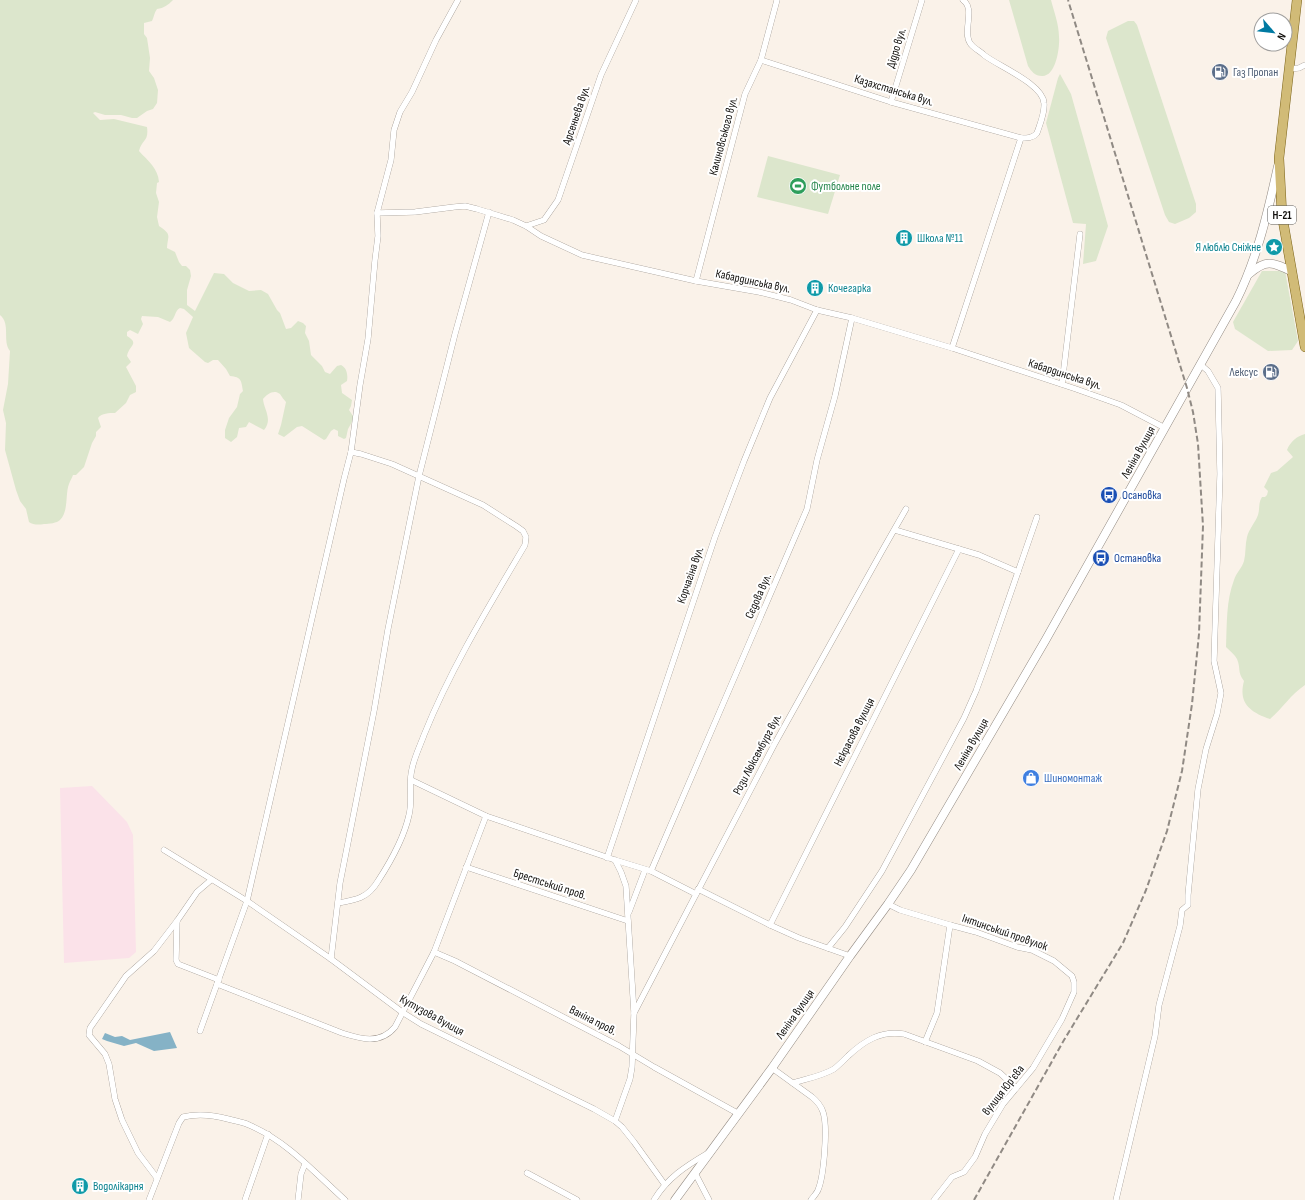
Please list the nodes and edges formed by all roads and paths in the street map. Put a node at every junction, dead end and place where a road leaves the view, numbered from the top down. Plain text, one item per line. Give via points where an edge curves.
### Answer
1 (458, 0) edge
2 (636, 0) edge
3 (777, 0) edge
4 (922, 0) edge
5 (963, 0) edge
6 (1297, 0) edge
7 (761, 60) junction
8 (1305, 65) edge
9 (1290, 69) junction
10 (891, 102) junction
11 (1021, 138) junction
12 (1279, 158) junction
13 (489, 212) junction
14 (377, 213) junction
15 (526, 226) junction
16 (1080, 234) dead end
17 (1291, 272) junction
18 (1248, 275) junction
19 (696, 280) junction
20 (817, 310) junction
21 (852, 318) junction
22 (1305, 347) edge
23 (952, 348) junction
24 (1201, 365) junction
25 (1062, 384) junction
26 (1165, 428) junction
27 (351, 452) junction
28 (419, 476) junction
29 (906, 509) dead end
30 (1037, 517) dead end
31 (895, 530) junction
32 (959, 549) junction
33 (1018, 572) junction
34 (411, 780) junction
35 (486, 816) junction
36 (164, 850) dead end
37 (607, 858) junction
38 (615, 860) junction
39 (466, 867) junction
40 (648, 870) junction
41 (211, 880) junction
42 (697, 891) junction
43 (247, 902) junction
44 (338, 903) junction
45 (888, 904) junction
46 (628, 918) junction
47 (177, 921) junction
48 (770, 925) junction
49 (950, 925) junction
50 (828, 948) junction
51 (434, 952) junction
52 (850, 956) junction
53 (331, 959) junction
54 (218, 982) junction
55 (1074, 982) joint
56 (402, 1012) junction
57 (634, 1013) junction
58 (200, 1031) dead end
59 (925, 1042) junction
60 (632, 1054) junction
61 (772, 1068) junction
62 (793, 1083) junction
63 (1016, 1088) junction
64 (739, 1114) junction
65 (615, 1121) junction
66 (268, 1134) junction
67 (712, 1151) junction
68 (305, 1164) junction
69 (695, 1172) junction
70 (527, 1173) dead end
71 (157, 1178) junction
72 (665, 1184) junction
73 (149, 1200) edge
74 (245, 1200) edge
75 (298, 1200) edge
76 (345, 1200) edge
77 (577, 1200) edge
78 (654, 1200) edge
79 (675, 1200) edge
80 (709, 1200) edge
81 (811, 1200) edge
82 (934, 1200) edge
83 (1116, 1200) edge

1 - 14 street via 400,112
2 - 15 street, Арсеньєва вул. via 601,75 558,200 544,220
3 - 7 street, Калиновського вул.
4 - 10 street, Дідро вул.
5 - 11 street via 969,8 967,36 970,44 990,60 1030,83 1043,96 1044,103 1037,133 1029,138
6 - 9 main road, Н-21
7 - 10 street, Казахстанська вул.
7 - 19 street, Калиновського вул. via 746,94
8 - 9 street
9 - 12 main road, Н-21
10 - 11 street, Казахстанська вул.
11 - 23 street
12 - 17 main road, Н-21 via 1282,215
12 - 18 main road, Леніна вулиця via 1270,204
13 - 14 street, Кабардинська вул. via 454,206 415,212
13 - 15 street, Кабардинська вул.
13 - 28 street via 454,334
14 - 27 street via 378,236 368,339
15 - 19 street, Кабардинська вул. via 582,255
16 - 25 street
17 - 18 main road via 1277,264 1266,263
17 - 22 main road, Н-21
18 - 24 main road, Леніна вулиця
19 - 20 street, Кабардинська вул. via 759,292
20 - 21 street, Кабардинська вул.
20 - 37 street, Корчагіна вул. via 770,398 741,467
21 - 23 street, Кабардинська вул.
21 - 40 street, Сєдова вул. via 807,509
23 - 25 street, Кабардинська вул.
24 - 26 main road, Леніна вулиця
24 - 83 street via 1208,371 1218,388 1220,474 1214,661 1221,693 1198,790 1188,905 1182,910
25 - 26 street, Кабардинська вул. via 1121,405
26 - 45 main road, Леніна вулиця via 1045,641 932,835
27 - 28 street via 392,464
27 - 43 street
28 - 34 street via 483,505 516,526 526,537 525,545 454,669 424,734 411,770
28 - 44 street
29 - 31 street, Рози Люксембург вул.
30 - 33 street
31 - 32 street
31 - 42 street, Рози Люксембург вул. via 774,745
32 - 33 street
32 - 48 street, Нєкрасова вулиця
33 - 50 street via 964,718 882,871
34 - 35 street
34 - 44 street via 409,814 405,830 378,882 365,895
35 - 37 street
35 - 39 street
36 - 41 street, Кутузова вулиця
37 - 38 street
38 - 40 street
38 - 46 street via 626,886
39 - 46 street, Брестський пров.
39 - 51 street
40 - 42 street
40 - 46 street, Сєдова вул.
41 - 43 street, Кутузова вулиця
41 - 47 street via 197,892
42 - 48 street
42 - 57 street, Рози Люксембург вул.
43 - 53 street, Кутузова вулиця
43 - 54 street
44 - 53 street
45 - 49 street
45 - 52 main road, Леніна вулиця
46 - 57 street
47 - 54 street via 178,964
47 - 71 street via 154,951 126,976 90,1028 89,1035 110,1064 115,1099 122,1120 138,1153
48 - 50 street
49 - 55 street, Інтинський провулок via 1044,955 1072,976
49 - 59 street, Інтинський провулок via 937,1013
50 - 52 street
51 - 56 street
51 - 60 street, Ваніна пров.
52 - 61 main road, Леніна вулиця
53 - 56 street, Кутузова вулиця
54 - 56 street via 358,1038 382,1038 389,1034
54 - 58 street
55 - 63 street, вулиця Юр'єва via 1074,992 1062,1019 1034,1068
56 - 65 street, Кутузова вулиця via 421,1024
57 - 60 street
59 - 62 street via 894,1033 877,1036 857,1048 835,1068
59 - 63 street via 965,1055 988,1066
60 - 64 street, Ваніна пров.
60 - 65 street via 630,1079
61 - 62 street
61 - 64 main road, Леніна вулиця
62 - 81 street via 818,1103 825,1121 822,1170 818,1190
63 - 82 street, вулиця Юр'єва via 991,1123 975,1157 964,1172 952,1177
64 - 67 main road, Леніна вулиця
65 - 72 street, Кутузова вулиця
66 - 68 street
66 - 71 street via 248,1124 212,1115 183,1117
66 - 74 street
67 - 69 main road, Леніна вулиця
67 - 72 street via 677,1173
68 - 75 street via 301,1174
68 - 76 street
69 - 79 main road, Леніна вулиця
69 - 80 street
70 - 77 street
71 - 73 street
72 - 78 street

